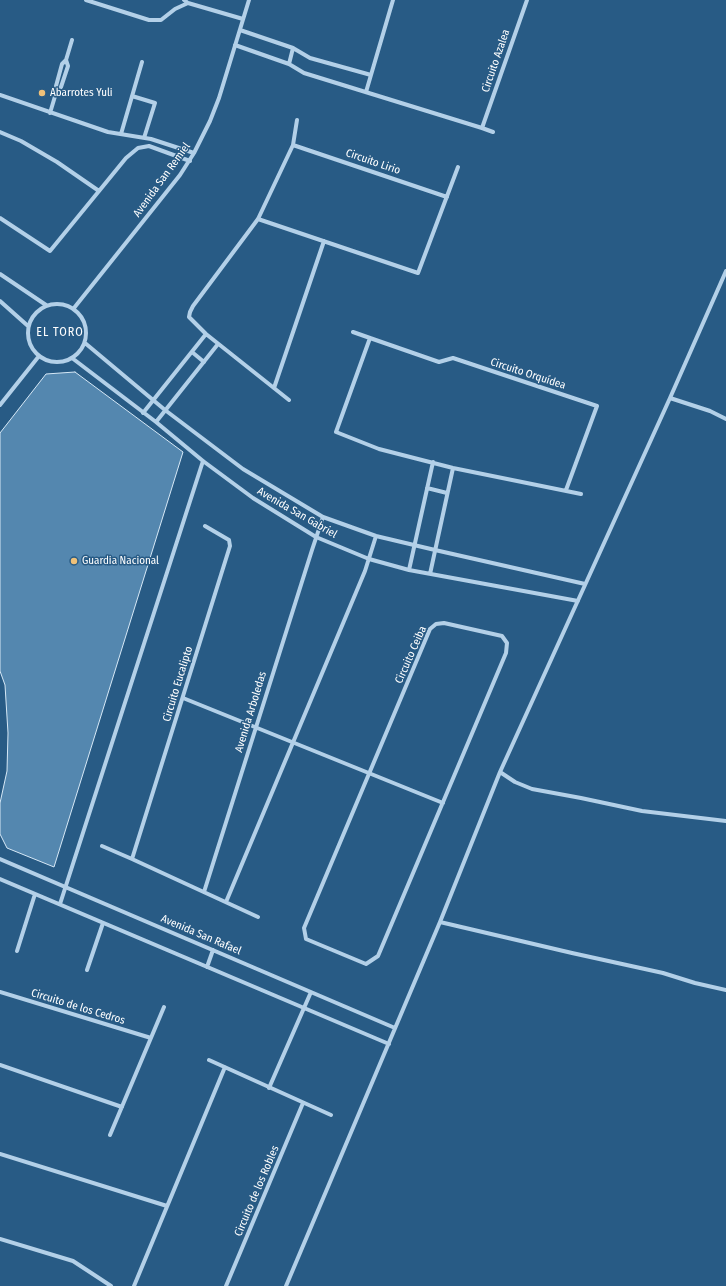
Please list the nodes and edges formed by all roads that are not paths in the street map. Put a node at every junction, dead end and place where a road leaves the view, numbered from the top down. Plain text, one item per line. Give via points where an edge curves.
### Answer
1 (86, 0) edge
2 (249, 0) edge
3 (393, 0) edge
4 (527, 0) edge
5 (186, 2) edge
6 (243, 19) junction
7 (240, 30) junction
8 (72, 40) dead end
9 (236, 45) junction
10 (293, 48) junction
11 (142, 62) dead end
12 (289, 64) junction
13 (371, 76) junction
14 (366, 92) junction
15 (0, 95) edge
16 (132, 96) junction
17 (50, 113) junction
18 (297, 120) dead end
19 (482, 128) junction
20 (0, 132) edge
21 (493, 132) dead end
22 (121, 134) junction
23 (144, 138) junction
24 (293, 145) junction
25 (194, 153) junction
26 (190, 161) junction
27 (458, 167) dead end
28 (99, 191) junction
29 (447, 197) junction
30 (0, 218) edge
31 (258, 219) junction
32 (324, 241) junction
33 (726, 271) edge
34 (0, 274) edge
35 (0, 301) edge
36 (46, 305) junction
37 (74, 308) junction
38 (28, 326) junction
39 (353, 332) dead end
40 (206, 334) junction
41 (370, 338) junction
42 (85, 343) junction
43 (218, 344) junction
44 (192, 352) junction
45 (39, 356) junction
46 (72, 358) junction
47 (204, 362) junction
48 (274, 388) junction
49 (670, 398) junction
50 (154, 399) junction
51 (289, 400) dead end
52 (0, 405) edge
53 (166, 410) junction
54 (143, 413) junction
55 (726, 419) edge
56 (156, 422) junction
57 (203, 461) junction
58 (432, 462) junction
59 (453, 468) junction
60 (427, 488) junction
61 (566, 490) junction
62 (447, 493) junction
63 (581, 494) dead end
64 (323, 517) junction
65 (204, 526) dead end
66 (376, 536) junction
67 (316, 537) junction
68 (414, 546) junction
69 (435, 550) junction
70 (369, 559) junction
71 (409, 570) junction
72 (430, 574) junction
73 (586, 584) junction
74 (578, 601) junction
75 (183, 698) junction
76 (256, 727) junction
77 (293, 742) junction
78 (500, 772) junction
79 (370, 773) junction
80 (443, 803) junction
81 (726, 821) edge
82 (102, 846) dead end
83 (0, 859) edge
84 (132, 860) junction
85 (0, 879) edge
86 (66, 887) junction
87 (204, 892) junction
88 (35, 894) junction
89 (226, 902) junction
90 (60, 904) junction
91 (258, 917) dead end
92 (103, 922) junction
93 (440, 922) junction
94 (213, 950) junction
95 (17, 951) dead end
96 (207, 967) junction
97 (87, 970) dead end
98 (726, 990) edge
99 (0, 992) edge
100 (311, 992) junction
101 (164, 1007) dead end
102 (304, 1008) junction
103 (396, 1028) junction
104 (151, 1038) junction
105 (389, 1044) junction
106 (209, 1060) dead end
107 (0, 1065) edge
108 (225, 1068) junction
109 (269, 1088) junction
110 (303, 1103) junction
111 (122, 1107) junction
112 (331, 1115) dead end
113 (110, 1135) dead end
114 (0, 1154) edge
115 (167, 1206) junction
116 (0, 1239) edge
117 (111, 1286) edge
118 (134, 1286) edge
119 (226, 1286) edge
120 (286, 1286) edge

1 - 5 street via 149,20 161,20
2 - 6 street, Avenida San Remiel
3 - 13 street
4 - 19 street, Circuito Azalea
5 - 6 street
6 - 7 street, Avenida San Remiel
7 - 9 street, Avenida San Remiel
7 - 10 street
8 - 17 street via 66,60 68,66
9 - 12 street
9 - 25 street, Avenida San Remiel via 212,115
10 - 12 street
10 - 13 street via 310,58
11 - 16 street
12 - 14 street via 304,73
13 - 14 street
14 - 19 street
15 - 17 street
16 - 22 street
16 - 23 street via 155,103
17 - 22 street
18 - 24 street
19 - 21 street
20 - 28 street via 57,162
22 - 23 street
23 - 25 street
24 - 29 street, Circuito Lirio
24 - 31 street
25 - 26 street, Avenida San Remiel
26 - 28 street via 148,146 138,148 126,158
26 - 37 street, Avenida San Remiel
27 - 29 street
28 - 30 street via 50,251
29 - 32 street via 418,273
31 - 32 street
31 - 40 street via 190,312 190,317
32 - 48 street
33 - 49 street
34 - 36 street
35 - 38 street
36 - 37 street via 56,303
36 - 38 street via 38,310
37 - 42 street via 85,324
38 - 45 street via 30,345
39 - 41 street, Circuito Orquídea
40 - 43 street
40 - 44 street
41 - 58 street via 336,432 379,449
41 - 61 street, Circuito Orquídea via 439,362 453,358 597,406
42 - 46 street via 80,352
42 - 50 street, Avenida San Gabriel
43 - 47 street
43 - 48 street
44 - 47 street
44 - 50 street
45 - 46 street via 53,362 63,362
45 - 52 street
46 - 54 street, Avenida San Gabriel
47 - 53 street
48 - 51 street
49 - 55 street
49 - 73 street
50 - 53 street, Avenida San Gabriel
50 - 54 street
53 - 56 street
53 - 64 street, Avenida San Gabriel via 243,469
54 - 56 street, Avenida San Gabriel
56 - 57 street, Avenida San Gabriel
57 - 67 street, Avenida San Gabriel via 253,498
57 - 86 street
58 - 59 street
58 - 60 street
59 - 61 street
59 - 62 street
60 - 62 street
60 - 68 street
61 - 63 street
62 - 69 street
64 - 66 street, Avenida San Gabriel
64 - 67 street, Avenida Arboledas
65 - 75 street, Circuito Eucalipto via 229,540 230,546
66 - 68 street, Avenida San Gabriel
66 - 70 street
67 - 70 street, Avenida San Gabriel
67 - 76 street, Avenida Arboledas
68 - 69 street, Avenida San Gabriel
68 - 71 street
69 - 72 street
69 - 73 street, Avenida San Gabriel
70 - 71 street, Avenida San Gabriel
70 - 77 street
71 - 72 street, Avenida San Gabriel
72 - 74 street, Avenida San Gabriel
73 - 74 street
74 - 78 street
75 - 76 street
75 - 84 street, Circuito Eucalipto
76 - 77 street
76 - 87 street, Avenida Arboledas
77 - 79 street
77 - 89 street
78 - 81 street via 532,789 642,811
78 - 93 street
79 - 80 street
79 - 80 street, Circuito Ceiba via 430,629 436,624 444,623 502,636 507,643 506,653
79 - 80 street, Circuito Ceiba via 304,928 306,939 366,964 378,956
82 - 84 street
83 - 86 street, Avenida San Rafael
84 - 87 street
85 - 88 street
86 - 90 street
86 - 94 street, Avenida San Rafael
87 - 89 street
88 - 90 street
88 - 95 street
89 - 91 street
90 - 92 street
92 - 96 street
92 - 97 street
93 - 98 street
93 - 103 street
94 - 96 street
94 - 100 street, Avenida San Rafael
96 - 102 street
99 - 104 street, Circuito de los Cedros
100 - 102 street
100 - 103 street, Avenida San Rafael
101 - 104 street
102 - 105 street
102 - 109 street
103 - 105 street
104 - 111 street
105 - 120 street
106 - 108 street
107 - 111 street
108 - 109 street
108 - 115 street
109 - 110 street
110 - 112 street
110 - 119 street, Circuito de los Robles
111 - 113 street
114 - 115 street
115 - 118 street
116 - 117 street via 73,1261

